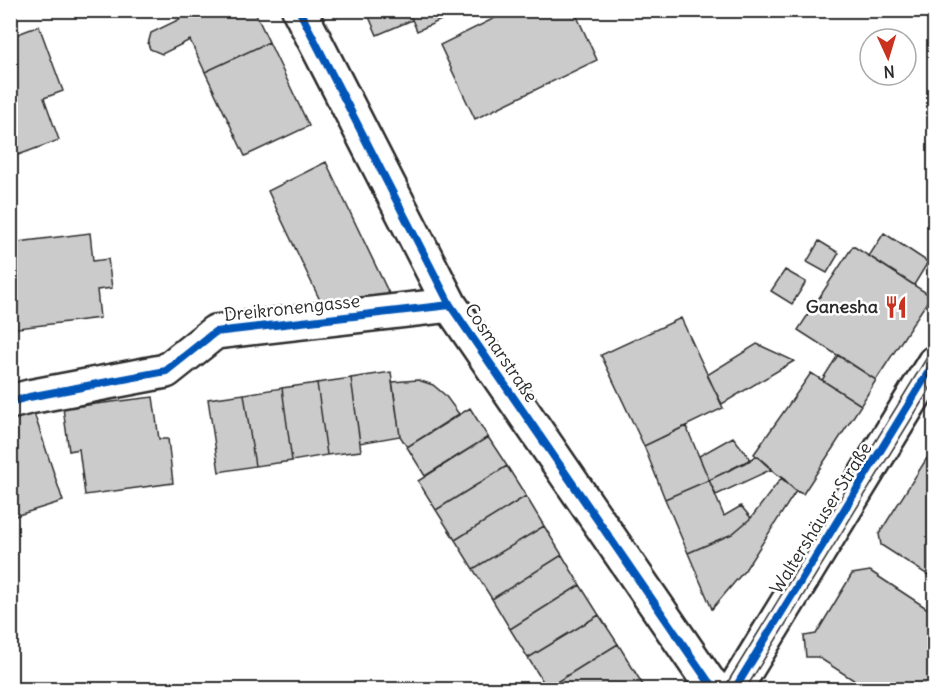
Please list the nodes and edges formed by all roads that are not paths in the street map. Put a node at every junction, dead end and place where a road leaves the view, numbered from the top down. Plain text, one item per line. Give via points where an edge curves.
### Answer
1 (299, 10) edge
2 (450, 305) junction
3 (934, 363) edge
4 (10, 402) edge
5 (717, 690) edge
6 (734, 690) edge

1 - 2 street, Cosmarstraße
2 - 4 street, Dreikronengasse via 215,332 165,371
2 - 5 street, Cosmarstraße
3 - 6 street, Waltershäuser Straße

